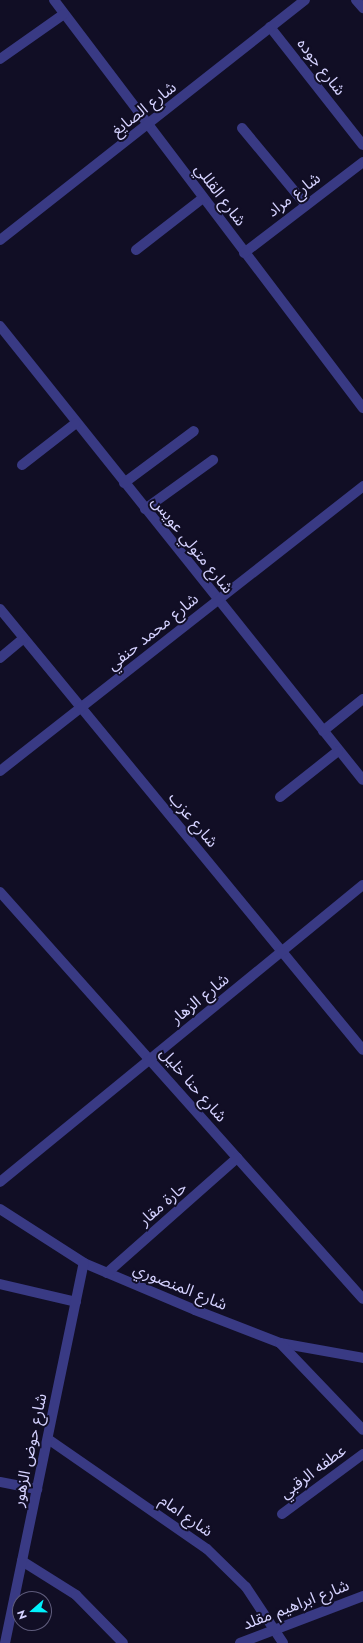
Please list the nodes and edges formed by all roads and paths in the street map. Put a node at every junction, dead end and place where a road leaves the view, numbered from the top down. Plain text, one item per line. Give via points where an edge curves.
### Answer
1 (54, 0) edge
2 (305, 0) edge
3 (356, 0) edge
4 (363, 8) edge
5 (64, 14) junction
6 (270, 27) junction
7 (0, 59) edge
8 (149, 124) junction
9 (242, 128) dead end
10 (363, 145) edge
11 (363, 162) edge
12 (203, 198) junction
13 (306, 205) junction
14 (0, 240) edge
15 (136, 250) dead end
16 (244, 253) junction
17 (0, 326) edge
18 (359, 394) edge
19 (363, 408) edge
20 (76, 423) junction
21 (194, 431) dead end
22 (213, 460) dead end
23 (22, 465) dead end
24 (124, 483) junction
25 (363, 486) edge
26 (145, 509) junction
27 (217, 600) junction
28 (0, 609) edge
29 (24, 639) junction
30 (0, 658) edge
31 (363, 699) edge
32 (81, 709) junction
33 (323, 731) junction
34 (338, 751) junction
35 (0, 771) edge
36 (363, 780) edge
37 (280, 797) dead end
38 (363, 885) edge
39 (0, 892) edge
40 (282, 952) junction
41 (363, 1050) edge
42 (151, 1059) junction
43 (237, 1158) junction
44 (0, 1182) edge
45 (0, 1209) edge
46 (84, 1262) junction
47 (107, 1273) junction
48 (0, 1284) edge
49 (363, 1299) edge
50 (76, 1302) junction
51 (280, 1343) junction
52 (363, 1358) edge
53 (363, 1430) edge
54 (48, 1439) junction
55 (363, 1454) edge
56 (0, 1482) edge
57 (37, 1490) junction
58 (282, 1514) dead end
59 (22, 1561) junction
60 (363, 1596) edge
61 (278, 1630) junction
62 (5, 1643) edge
63 (123, 1643) edge
64 (240, 1643) edge
65 (283, 1643) edge

1 - 5 street, شارع القللي
2 - 6 street, شارع الصايغ
3 - 4 street
5 - 7 street
5 - 8 street, شارع القللي
6 - 8 street, شارع الصايغ
6 - 10 street, شارع جوده
8 - 12 street, شارع القللي
8 - 14 street, شارع الصايغ
9 - 13 street
11 - 13 street, شارع مراد
12 - 15 street
12 - 16 street, شارع القللي
13 - 16 street, شارع مراد
16 - 18 street, شارع القللي
17 - 20 street, شارع متولي عويس
18 - 19 street, شارع القللي
20 - 23 street
20 - 24 street, شارع متولي عويس
21 - 24 street
22 - 26 street
24 - 26 street, شارع متولي عويس
25 - 27 street, شارع محمد حنفي
26 - 27 street, شارع متولي عويس
27 - 32 street, شارع محمد حنفي
27 - 33 street, شارع متولي عويس
28 - 29 street, شارع عزب
29 - 30 street
29 - 32 street, شارع عزب
31 - 33 street
32 - 35 street, شارع محمد حنفي
32 - 40 street, شارع عزب
33 - 34 street, شارع متولي عويس
34 - 36 street, شارع متولي عويس
34 - 37 street
38 - 40 street, شارع الزهار
39 - 42 street, شارع حنا خليل
40 - 41 street, شارع عزب
40 - 42 street, شارع الزهار
42 - 43 street, شارع حنا خليل
42 - 44 street, شارع الزهار
43 - 47 street, حارة مقار
43 - 49 street, شارع حنا خليل
45 - 46 street, شارع المنصوري
46 - 47 street, شارع المنصوري
46 - 50 street, شارع حوض الزهور
47 - 51 street, شارع المنصوري
48 - 50 street
50 - 54 street, شارع حوض الزهور
51 - 52 street, شارع المنصوري
51 - 53 street
54 - 57 street, شارع حوض الزهور
54 - 61 street, شارع امام via 207,1549 246,1587
55 - 58 street, عطفه الرقبي
56 - 57 street
57 - 59 street, شارع حوض الزهور
59 - 62 street, شارع حوض الزهور
59 - 63 street via 76,1595
60 - 61 street, شارع ابراهيم مقلد
61 - 64 street, شارع ابراهيم مقلد
61 - 65 street, شارع امام

